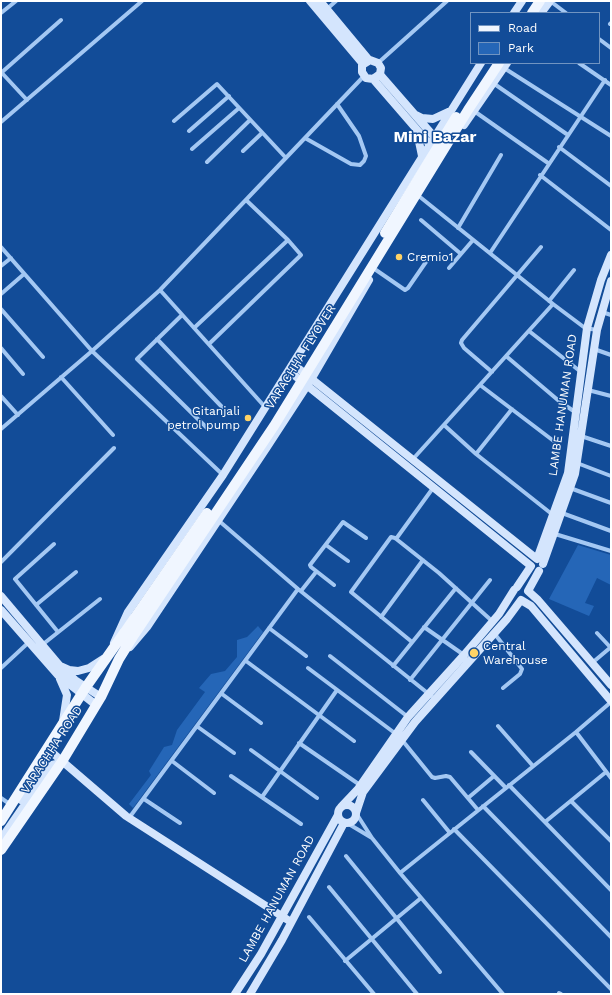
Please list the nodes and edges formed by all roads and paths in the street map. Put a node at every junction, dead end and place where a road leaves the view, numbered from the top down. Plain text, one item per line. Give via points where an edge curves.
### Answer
1 (16, 1) edge
2 (142, 1) edge
3 (310, 1) edge
4 (320, 1) edge
5 (336, 1) edge
6 (446, 1) edge
7 (522, 1) edge
8 (533, 1) edge
9 (540, 1) edge
10 (550, 1) edge
11 (326, 9) junction
12 (2, 11) edge
13 (515, 12) edge
14 (526, 12) edge
15 (533, 12) edge
16 (542, 12) edge
17 (565, 12) edge
18 (61, 20) dead end
19 (600, 40) edge
20 (611, 48) edge
21 (366, 62) junction
22 (378, 62) junction
23 (480, 64) edge
24 (491, 64) edge
25 (503, 64) edge
26 (581, 64) edge
27 (1, 72) edge
28 (364, 76) junction
29 (376, 76) junction
30 (605, 80) junction
31 (493, 83) junction
32 (611, 85) edge
33 (229, 96) junction
34 (27, 100) junction
35 (337, 104) junction
36 (239, 108) junction
37 (449, 111) junction
38 (474, 111) junction
39 (413, 114) junction
40 (580, 116) junction
41 (250, 120) junction
42 (174, 121) dead end
43 (1, 122) edge
44 (416, 128) junction
45 (189, 131) dead end
46 (262, 133) junction
47 (568, 135) junction
48 (611, 136) edge
49 (305, 138) junction
50 (431, 140) junction
51 (559, 147) junction
52 (192, 149) dead end
53 (243, 151) dead end
54 (445, 155) junction
55 (422, 156) junction
56 (501, 156) dead end
57 (286, 158) junction
58 (208, 162) dead end
59 (548, 163) junction
60 (540, 175) junction
61 (611, 186) edge
62 (420, 197) junction
63 (246, 200) junction
64 (421, 220) dead end
65 (458, 228) junction
66 (611, 230) edge
67 (288, 240) junction
68 (473, 240) junction
69 (1, 247) edge
70 (541, 247) dead end
71 (490, 253) junction
72 (461, 254) junction
73 (611, 255) edge
74 (11, 258) junction
75 (428, 259) dead end
76 (1, 266) edge
77 (449, 268) dead end
78 (376, 270) junction
79 (574, 270) dead end
80 (24, 274) junction
81 (517, 275) junction
82 (611, 281) edge
83 (160, 290) junction
84 (1, 294) edge
85 (551, 303) junction
86 (1, 309) edge
87 (602, 312) junction
88 (182, 315) junction
89 (611, 315) edge
90 (194, 328) junction
91 (587, 328) junction
92 (597, 330) junction
93 (529, 331) junction
94 (156, 339) junction
95 (209, 344) junction
96 (1, 348) edge
97 (593, 349) junction
98 (92, 351) junction
99 (611, 355) edge
100 (506, 356) junction
101 (43, 357) dead end
102 (290, 367) junction
103 (492, 372) junction
104 (581, 372) junction
105 (23, 374) dead end
106 (61, 377) junction
107 (312, 378) junction
108 (480, 385) junction
109 (307, 386) junction
110 (588, 390) junction
111 (1, 396) edge
112 (611, 396) edge
113 (222, 407) dead end
114 (265, 407) junction
115 (512, 409) junction
116 (575, 412) junction
117 (18, 415) junction
118 (444, 425) junction
119 (1, 429) edge
120 (208, 430) dead end
121 (113, 435) dead end
122 (581, 436) junction
123 (555, 442) dead end
124 (611, 446) edge
125 (114, 448) dead end
126 (476, 454) junction
127 (413, 459) junction
128 (576, 464) junction
129 (223, 475) junction
130 (611, 476) edge
131 (433, 488) junction
132 (570, 488) junction
133 (611, 503) edge
134 (200, 507) junction
135 (558, 516) junction
136 (218, 519) junction
137 (611, 531) edge
138 (555, 534) junction
139 (366, 538) dead end
140 (396, 540) junction
141 (54, 544) dead end
142 (326, 545) junction
143 (611, 551) edge
144 (348, 560) dead end
145 (423, 560) junction
146 (1, 562) edge
147 (540, 564) junction
148 (531, 566) junction
149 (76, 572) dead end
150 (316, 572) junction
151 (490, 580) dead end
152 (334, 585) dead end
153 (456, 588) junction
154 (516, 588) junction
155 (300, 590) junction
156 (528, 592) junction
157 (1, 596) edge
158 (100, 599) dead end
159 (521, 600) junction
160 (472, 602) junction
161 (36, 605) junction
162 (1, 610) edge
163 (381, 617) junction
164 (492, 621) junction
165 (424, 627) junction
166 (269, 628) junction
167 (58, 632) junction
168 (597, 633) dead end
169 (494, 634) junction
170 (128, 636) junction
171 (442, 640) junction
172 (29, 642) junction
173 (412, 642) junction
174 (42, 645) junction
175 (611, 647) edge
176 (110, 653) junction
177 (464, 655) junction
178 (306, 656) dead end
179 (330, 656) dead end
180 (119, 659) junction
181 (246, 661) junction
182 (592, 663) junction
183 (60, 666) junction
184 (393, 666) junction
185 (1, 668) edge
186 (308, 668) dead end
187 (58, 675) junction
188 (410, 680) junction
189 (611, 685) edge
190 (503, 688) dead end
191 (337, 690) junction
192 (84, 691) junction
193 (222, 694) junction
194 (432, 697) junction
195 (98, 701) junction
196 (611, 701) edge
197 (319, 715) junction
198 (411, 720) junction
199 (261, 723) dead end
200 (498, 726) dead end
201 (198, 727) junction
202 (62, 728) junction
203 (576, 732) junction
204 (399, 737) junction
205 (354, 741) dead end
206 (299, 743) junction
207 (47, 750) junction
208 (251, 750) dead end
209 (471, 752) dead end
210 (234, 753) dead end
211 (62, 761) junction
212 (172, 761) junction
213 (533, 766) junction
214 (280, 771) junction
215 (606, 772) junction
216 (231, 776) dead end
217 (494, 776) junction
218 (611, 778) edge
219 (360, 785) junction
220 (508, 786) junction
221 (214, 793) dead end
222 (262, 797) junction
223 (1, 798) edge
224 (318, 798) dead end
225 (468, 798) junction
226 (144, 799) junction
227 (422, 800) dead end
228 (571, 801) junction
229 (12, 805) junction
230 (483, 806) junction
231 (478, 810) junction
232 (340, 811) junction
233 (356, 813) junction
234 (130, 818) junction
235 (1, 821) edge
236 (545, 822) junction
237 (180, 823) dead end
238 (346, 823) junction
239 (301, 824) dead end
240 (454, 829) junction
241 (1, 831) edge
242 (450, 833) junction
243 (372, 838) junction
244 (1, 839) edge
245 (611, 841) edge
246 (1, 850) edge
247 (346, 856) dead end
248 (400, 873) junction
249 (329, 887) dead end
250 (611, 890) edge
251 (421, 898) junction
252 (281, 917) junction
253 (309, 917) dead end
254 (397, 918) junction
255 (291, 922) junction
256 (611, 937) edge
257 (371, 939) junction
258 (345, 961) junction
259 (440, 972) dead end
260 (611, 989) edge
261 (235, 994) edge
262 (250, 994) edge
263 (374, 994) edge
264 (417, 994) edge
265 (503, 994) edge

1 - 12 street
2 - 34 street
3 - 21 street
4 - 11 street
5 - 11 street
6 - 22 street
7 - 13 street
8 - 14 main road
9 - 15 main road
10 - 16 street
10 - 17 street
11 - 21 street
18 - 27 street
19 - 20 street
21 - 22 street
21 - 28 street via 361,70
22 - 29 street via 381,68
23 - 37 street
24 - 170 main road, VARACHHA FLYOVER, bridge via 437,145 261,436
25 - 31 street
25 - 40 street
25 - 170 main road, VARACHHA FLYOVER, bridge via 468,110 274,426
26 - 30 street
27 - 34 street
28 - 29 street via 369,79
28 - 35 street
29 - 39 street
29 - 44 street
30 - 32 street
30 - 40 street
31 - 38 street
31 - 47 street
33 - 36 street
33 - 42 street via 216,84
33 - 45 street
34 - 43 street
35 - 49 street
35 - 49 street via 359,136 366,156 364,161 360,165 351,164
36 - 41 street
36 - 52 street
37 - 39 street via 433,119
37 - 50 street
38 - 54 street
38 - 59 street
39 - 50 street
40 - 47 street
40 - 48 street
41 - 46 street
41 - 58 street
44 - 50 street
44 - 55 street
46 - 53 street
46 - 57 street
47 - 51 street
49 - 57 street
50 - 54 street
50 - 55 street
51 - 59 street
51 - 61 street
54 - 62 street
55 - 102 street
56 - 65 street
57 - 63 street
59 - 60 street
60 - 66 street
60 - 71 street
62 - 65 street
62 - 78 street
63 - 67 street
63 - 83 street
64 - 72 street
65 - 68 street
67 - 90 street
67 - 95 street via 301,255
68 - 71 street
68 - 72 street
69 - 74 street
70 - 81 street
71 - 81 street
72 - 77 street
73 - 91 street, LAMBE HANUMAN ROAD
74 - 76 street
74 - 80 street
75 - 78 street via 405,290
78 - 107 street
79 - 85 street
80 - 84 street
80 - 98 street
81 - 85 street
81 - 103 street via 462,340 464,348
82 - 87 street, LAMBE HANUMAN ROAD
83 - 88 street
83 - 98 street
85 - 91 street
85 - 93 street
86 - 101 street
87 - 89 street
87 - 92 street, LAMBE HANUMAN ROAD
88 - 90 street
88 - 94 street
90 - 95 street
91 - 92 street
91 - 104 street, LAMBE HANUMAN ROAD
92 - 97 street, LAMBE HANUMAN ROAD
93 - 100 street
93 - 104 street
94 - 113 street
94 - 120 street via 137,359
95 - 114 street
96 - 105 street
97 - 99 street
97 - 110 street, LAMBE HANUMAN ROAD
98 - 106 street
98 - 129 street
100 - 103 street
100 - 116 street
102 - 107 street
102 - 109 street
102 - 114 street
103 - 108 street
104 - 116 street, LAMBE HANUMAN ROAD
106 - 117 street
106 - 121 street
107 - 109 street
107 - 127 street
108 - 115 street
108 - 118 street
109 - 131 street
109 - 136 street
110 - 112 street
110 - 122 street, LAMBE HANUMAN ROAD
111 - 117 street
114 - 129 street
115 - 123 street
115 - 126 street
116 - 135 street, LAMBE HANUMAN ROAD via 568,473
117 - 119 street
118 - 126 street
118 - 127 street
122 - 124 street
122 - 128 street, LAMBE HANUMAN ROAD
125 - 146 street
126 - 135 street
127 - 147 street
128 - 130 street
128 - 132 street, LAMBE HANUMAN ROAD
129 - 134 street
131 - 140 street
131 - 148 street
132 - 133 street
132 - 135 street, LAMBE HANUMAN ROAD
134 - 136 street
134 - 176 street via 128,612
135 - 137 street
135 - 138 street, LAMBE HANUMAN ROAD
135 - 147 street, LAMBE HANUMAN ROAD
136 - 155 street
136 - 180 street via 147,627
138 - 143 street
138 - 147 street, LAMBE HANUMAN ROAD
139 - 142 street via 343,522
140 - 145 street
140 - 163 street via 393,537 389,538 352,590 352,594
141 - 161 street via 15,578
142 - 144 street
142 - 150 street via 310,566
145 - 153 street
145 - 163 street
147 - 148 street, LAMBE HANUMAN ROAD via 532,561
147 - 156 street
148 - 154 street, LAMBE HANUMAN ROAD
149 - 161 street
150 - 152 street
150 - 155 street
151 - 160 street
153 - 160 street
153 - 165 street
154 - 156 street via 524,586
154 - 159 street via 515,597
154 - 164 street, LAMBE HANUMAN ROAD
155 - 166 street
155 - 184 street
156 - 159 street
156 - 182 street via 538,600
157 - 174 street
158 - 167 street
159 - 169 street
159 - 196 street via 531,606
160 - 164 street
160 - 171 street
161 - 167 street
162 - 172 street
163 - 173 street
164 - 177 street, LAMBE HANUMAN ROAD
165 - 171 street
165 - 173 street
166 - 178 street
166 - 181 street
167 - 174 street
168 - 175 street
169 - 190 street via 522,669 520,674
169 - 194 street
170 - 176 main road, VARACHHA FLYOVER
170 - 180 main road, VARACHHA FLYOVER
171 - 177 street
171 - 188 street
172 - 185 street
172 - 187 street
173 - 184 street
174 - 183 street
175 - 182 street
176 - 183 street via 94,666 83,670 74,671
176 - 192 main road, VARACHHA FLYOVER
177 - 194 street, LAMBE HANUMAN ROAD
179 - 198 street
180 - 195 main road, VARACHHA ROAD
181 - 193 street
181 - 197 street
182 - 189 street
183 - 192 street
184 - 188 street
186 - 191 street
187 - 192 street
187 - 202 street via 67,695
188 - 194 street
191 - 197 street
191 - 204 street
192 - 195 street
192 - 202 main road, VARACHHA FLYOVER
193 - 199 street
193 - 201 street
194 - 198 street, LAMBE HANUMAN ROAD
195 - 211 main road, VARACHHA ROAD
196 - 203 street
197 - 205 street
197 - 206 street
198 - 204 street, LAMBE HANUMAN ROAD
200 - 213 street
201 - 210 street
201 - 212 street
202 - 207 main road, VARACHHA FLYOVER
203 - 213 street
203 - 215 street
204 - 219 street, LAMBE HANUMAN ROAD
204 - 225 street via 432,777 450,777
204 - 233 street via 363,792
206 - 214 street
206 - 219 street
207 - 211 street
207 - 229 main road, VARACHHA FLYOVER
207 - 241 street via 47,760
208 - 214 street
209 - 217 street
211 - 234 street
211 - 244 street via 52,765
211 - 246 main road, VARACHHA ROAD
212 - 221 street
212 - 226 street
213 - 220 street
214 - 222 street
214 - 224 street
215 - 218 street
215 - 228 street
216 - 222 street
217 - 220 street
217 - 225 street
219 - 232 street, LAMBE HANUMAN ROAD
220 - 230 street
220 - 236 street
222 - 239 street
223 - 229 street
225 - 231 street
226 - 234 street
226 - 237 street
227 - 242 street
228 - 236 street
228 - 245 street
229 - 235 main road, VARACHHA FLYOVER
230 - 231 street
230 - 256 street
231 - 240 street
232 - 233 street via 350,806
232 - 238 street via 340,820
232 - 252 street, LAMBE HANUMAN ROAD
233 - 238 street via 354,819
233 - 243 street
234 - 252 street
236 - 250 street
238 - 243 street
238 - 255 street, LAMBE HANUMAN ROAD
240 - 242 street
240 - 260 street
242 - 248 street
243 - 248 street
247 - 254 street
248 - 251 street
249 - 257 street
251 - 254 street
251 - 265 street
252 - 255 street
252 - 261 street, LAMBE HANUMAN ROAD
253 - 258 street
254 - 257 street
254 - 259 street
255 - 262 street, LAMBE HANUMAN ROAD
257 - 258 street
257 - 264 street
258 - 263 street

